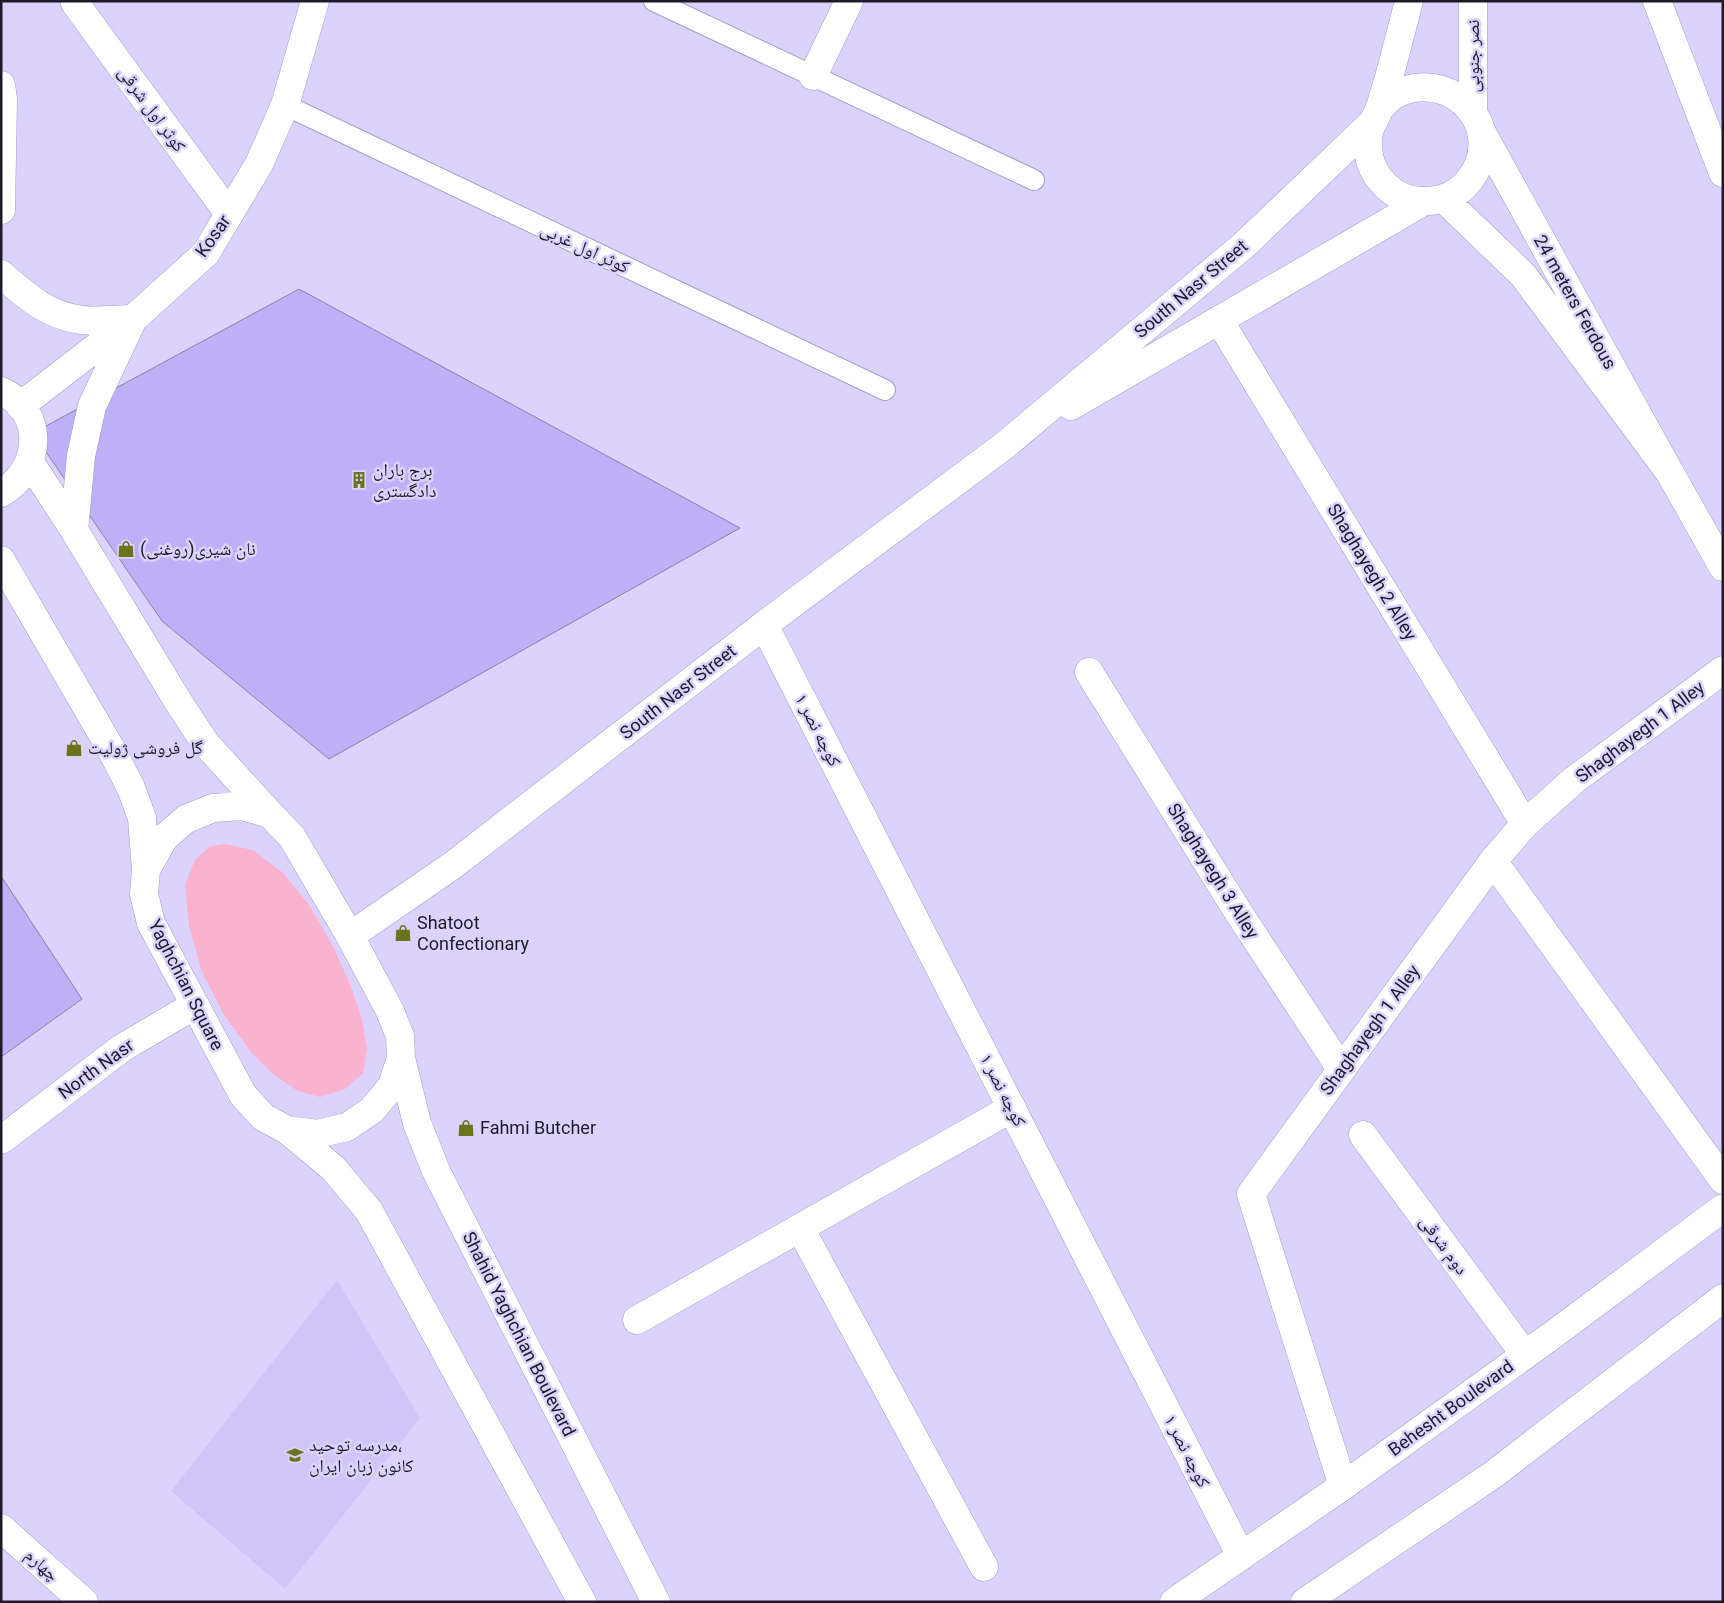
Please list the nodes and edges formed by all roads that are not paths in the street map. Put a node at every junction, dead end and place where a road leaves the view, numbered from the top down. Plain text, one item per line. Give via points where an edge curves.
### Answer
1 (315, 1) edge
2 (654, 1) edge
3 (849, 1) edge
4 (1409, 1) edge
5 (1472, 1) edge
6 (1657, 1) edge
7 (75, 3) dead end
8 (813, 76) junction
9 (1, 85) edge
10 (284, 105) junction
11 (1375, 116) junction
12 (1477, 121) junction
13 (1723, 173) edge
14 (1034, 180) dead end
15 (1433, 200) junction
16 (1, 210) edge
17 (229, 214) junction
18 (1, 274) edge
19 (133, 319) junction
20 (1219, 320) junction
21 (886, 390) dead end
22 (11, 398) edge
23 (1005, 444) junction
24 (30, 462) junction
25 (1670, 473) junction
26 (1, 493) edge
27 (74, 530) junction
28 (1, 560) edge
29 (1723, 567) edge
30 (1, 596) edge
31 (31, 612) junction
32 (764, 625) junction
33 (1723, 670) edge
34 (1089, 672) dead end
35 (270, 814) junction
36 (1525, 824) junction
37 (1493, 862) junction
38 (146, 870) junction
39 (350, 936) junction
40 (195, 1004) junction
41 (401, 1058) junction
42 (1341, 1069) junction
43 (1012, 1108) junction
44 (287, 1130) junction
45 (1362, 1135) dead end
46 (1, 1140) edge
47 (1723, 1180) edge
48 (1723, 1208) edge
49 (800, 1228) junction
50 (1723, 1298) edge
51 (637, 1320) dead end
52 (1524, 1355) junction
53 (1343, 1486) junction
54 (1, 1528) edge
55 (1241, 1556) junction
56 (984, 1567) dead end
57 (84, 1602) edge
58 (582, 1602) edge
59 (656, 1602) edge
60 (1174, 1602) edge
61 (1305, 1602) edge

1 - 10 street, Kosar
2 - 8 lane
3 - 8 street
4 - 11 street
5 - 12 street, نصر جنوبی
6 - 13 street
7 - 17 street, کوثر اول شرقی
8 - 14 lane
9 - 16 street
10 - 17 street, Kosar via 259,164
10 - 21 lane, کوثر اول غربی
11 - 12 street via 1397,93 1431,87 1458,96
11 - 15 street via 1368,146 1372,167 1384,185 1402,197
11 - 23 street, South Nasr Street via 1244,245
12 - 15 street via 1483,152 1476,172 1462,189
12 - 25 street, 24 meters Ferdous
15 - 20 street, South Nasr Street
15 - 25 street, 24 meters Ferdous via 1523,275
17 - 19 street, Kosar via 206,252
18 - 19 street via 25,295 55,314 83,320
19 - 22 street, Kosar
19 - 27 street via 92,406 81,456
20 - 23 street, South Nasr Street
20 - 36 street, Shaghayegh 2 Alley
22 - 24 street via 28,418 33,447
23 - 32 street, South Nasr Street
24 - 26 street via 12,488
24 - 27 street
25 - 29 street, 24 meters Ferdous
27 - 35 street via 206,744
28 - 31 street
30 - 31 street
31 - 38 street via 131,788 142,818
32 - 39 street, South Nasr Street via 453,865
32 - 43 street, کوچه نصر ۱
33 - 36 street, Shaghayegh 1 Alley via 1574,780
34 - 42 street, Shaghayegh 3 Alley via 1235,907
35 - 38 street, Yaghchian Square via 242,806 213,808 186,819 164,838
35 - 39 street, Yaghchian Square via 292,837
36 - 37 street, Shaghayegh 1 Alley
37 - 42 street, Shaghayegh 1 Alley
37 - 47 street
38 - 40 street, Yaghchian Square via 144,894 151,923
39 - 41 street, Yaghchian Square via 390,1011 400,1036
40 - 44 street, Yaghchian Square via 243,1095 262,1117
40 - 46 street, North Nasr via 122,1048
41 - 44 street, Yaghchian Square via 392,1086 372,1110 347,1127 317,1134
41 - 59 street, Shahid Yaghchian Boulevard via 417,1123 436,1171
42 - 53 street, Shaghayegh 1 Alley via 1251,1194
43 - 49 street
43 - 55 street, کوچه نصر ۱
44 - 58 street via 332,1168 369,1211
45 - 52 street, دوم شرقی
48 - 52 street, Behesht Boulevard
49 - 51 street
49 - 56 street
50 - 61 street via 1494,1474
52 - 53 street, Behesht Boulevard
53 - 55 street, Behesht Boulevard
54 - 57 street, چهارم
55 - 60 street, Behesht Boulevard

